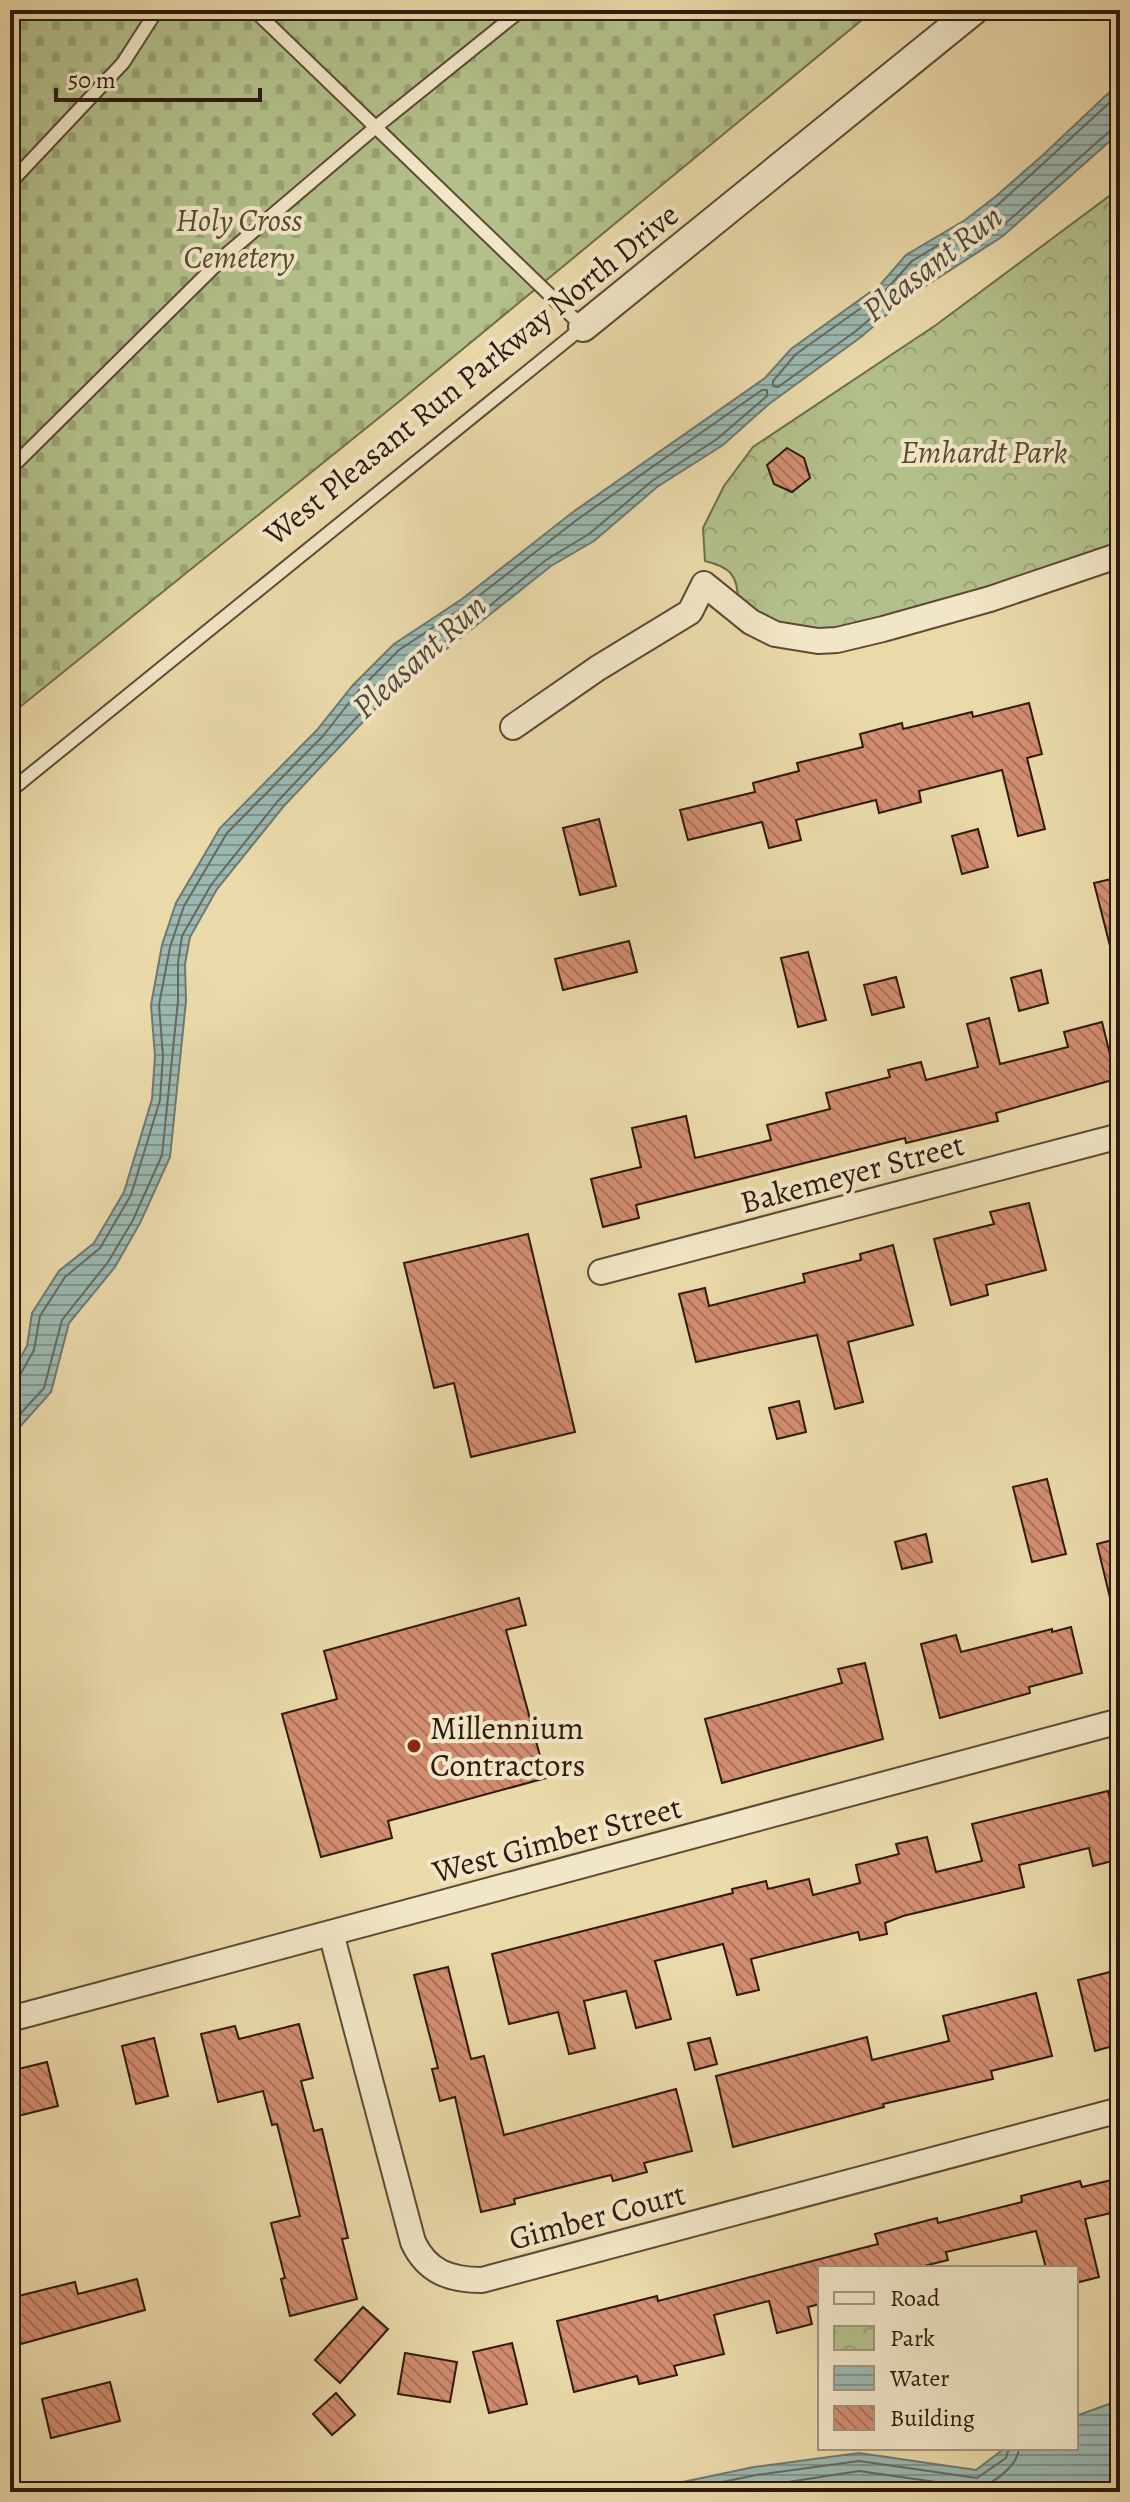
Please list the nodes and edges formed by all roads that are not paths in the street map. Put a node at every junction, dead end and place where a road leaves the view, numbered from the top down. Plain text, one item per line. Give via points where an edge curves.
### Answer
1 (157, 10) edge
2 (254, 10) edge
3 (521, 10) edge
4 (974, 10) edge
5 (377, 126) junction
6 (10, 183) edge
7 (583, 327) junction
8 (10, 469) edge
9 (1120, 555) edge
10 (513, 727) dead end
11 (10, 791) edge
12 (1120, 1136) edge
13 (601, 1272) dead end
14 (1120, 1721) edge
15 (331, 1933) junction
16 (10, 2019) edge
17 (1120, 2110) edge

1 - 6 lane via 123,63
2 - 5 lane
3 - 5 lane
4 - 7 street, West Pleasant Run Parkway North Drive
5 - 7 lane
5 - 8 lane via 229,252
7 - 11 lane, West Pleasant Run Parkway North Drive
9 - 10 street via 990,599 828,641 775,634 751,622 704,584 690,612
12 - 13 street, Bakemeyer Street
14 - 15 street, West Gimber Street
15 - 16 street, West Gimber Street
15 - 17 street, Gimber Court via 413,2242 423,2259 445,2276 482,2280

